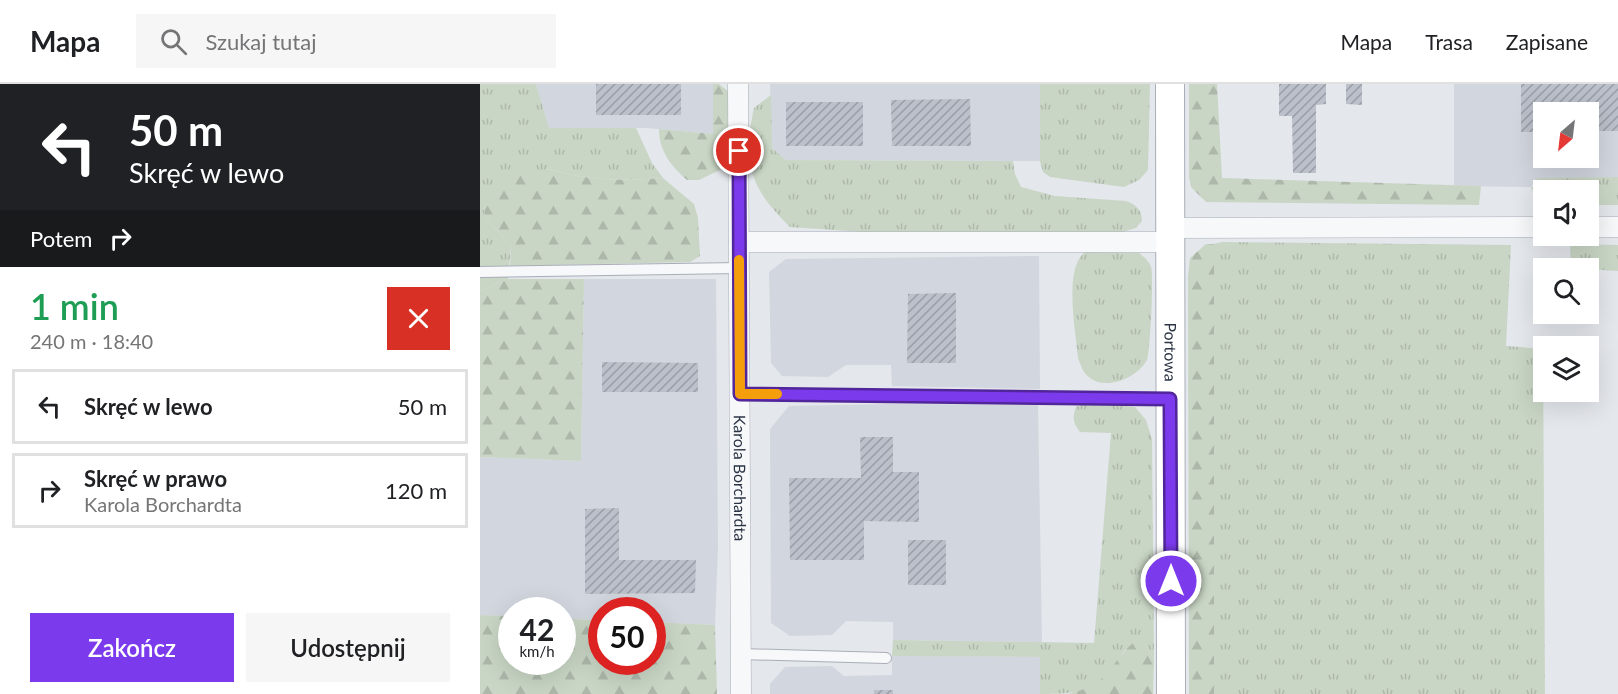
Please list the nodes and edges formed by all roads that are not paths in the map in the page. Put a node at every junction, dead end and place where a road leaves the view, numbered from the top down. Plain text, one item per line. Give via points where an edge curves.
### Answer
1 (738, 84) edge
2 (1170, 84) edge
3 (1533, 227) edge
4 (1599, 227) edge
5 (1618, 227) edge
6 (1170, 235) junction
7 (739, 242) junction
8 (740, 268) junction
9 (480, 272) edge
10 (740, 394) junction
11 (1170, 399) junction
12 (741, 654) junction
13 (886, 658) dead end
14 (741, 694) edge
15 (1171, 694) edge

1 - 7 street, Karola Borchardta
2 - 6 main road, Portowa
3 - 6 street
4 - 5 street
6 - 7 street
6 - 11 main road, Portowa
7 - 8 street, Karola Borchardta
8 - 9 lane
8 - 10 street, Karola Borchardta
10 - 11 lane
10 - 12 street, Karola Borchardta
11 - 15 main road, Portowa
12 - 13 lane
12 - 14 street, Karola Borchardta

